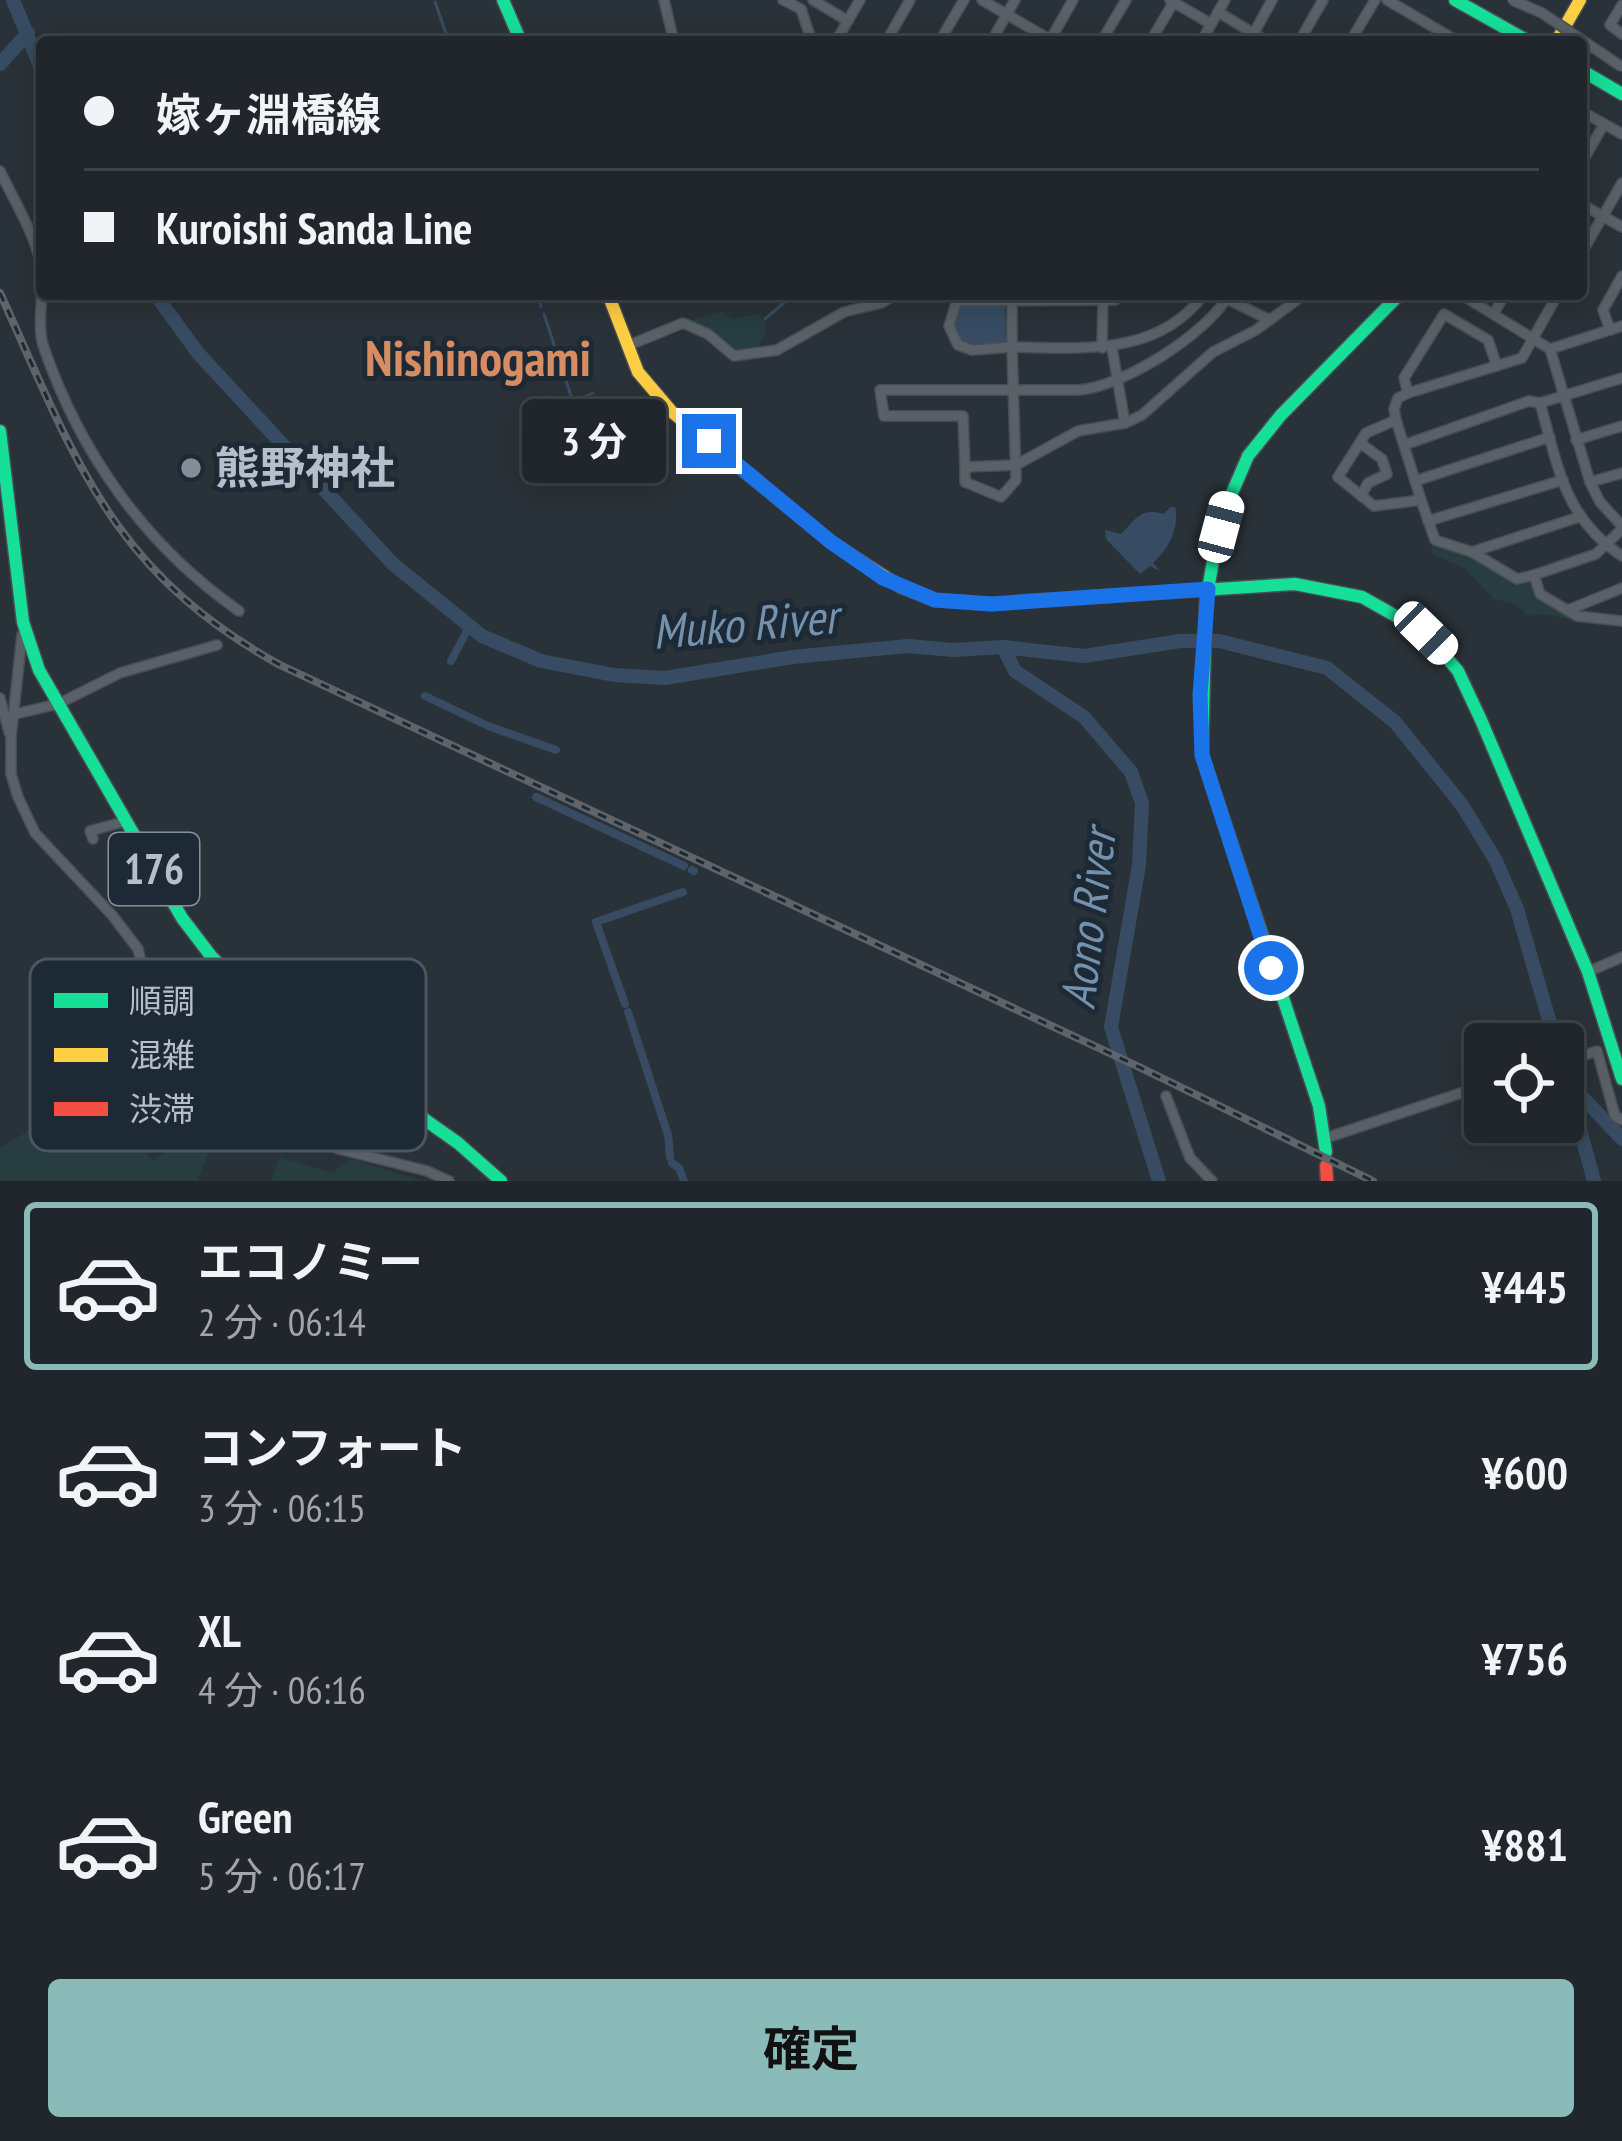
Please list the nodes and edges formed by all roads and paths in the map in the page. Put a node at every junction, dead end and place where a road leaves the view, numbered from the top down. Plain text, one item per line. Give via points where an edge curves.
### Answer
1 (503, 0) edge
2 (664, 0) edge
3 (783, 0) edge
4 (813, 0) edge
5 (860, 0) edge
6 (910, 0) edge
7 (964, 0) edge
8 (982, 0) edge
9 (1015, 0) edge
10 (1073, 0) edge
11 (1126, 0) edge
12 (1225, 0) edge
13 (1272, 0) edge
14 (1323, 0) edge
15 (1375, 0) edge
16 (1387, 0) edge
17 (1456, 0) edge
18 (1512, 0) edge
19 (1580, 0) edge
20 (1173, 1) edge
21 (1622, 5) edge
22 (1218, 12) junction
23 (1006, 15) junction
24 (848, 21) junction
25 (1211, 24) junction
26 (1622, 34) edge
27 (518, 36) edge
28 (673, 36) edge
29 (810, 36) edge
30 (839, 36) edge
31 (889, 36) edge
32 (943, 36) edge
33 (994, 36) edge
34 (1042, 36) edge
35 (1054, 36) edge
36 (1105, 36) edge
37 (1153, 36) edge
38 (1204, 36) edge
39 (1248, 36) edge
40 (1252, 36) edge
41 (1302, 36) edge
42 (1357, 36) edge
43 (1449, 36) edge
44 (1519, 36) edge
45 (1559, 36) edge
46 (1576, 36) edge
47 (1587, 43) edge
48 (1622, 67) edge
49 (1587, 74) edge
50 (1622, 94) edge
51 (1587, 114) edge
52 (1604, 124) junction
53 (1622, 134) edge
54 (1587, 154) edge
55 (0, 171) edge
56 (1622, 183) edge
57 (1587, 208) edge
58 (1603, 217) junction
59 (1622, 227) edge
60 (1587, 244) edge
61 (36, 254) edge
62 (1622, 276) edge
63 (43, 300) edge
64 (610, 300) edge
65 (886, 300) edge
66 (957, 300) edge
67 (1012, 300) edge
68 (1103, 300) edge
69 (1200, 300) edge
70 (1226, 300) edge
71 (1229, 300) edge
72 (1297, 300) edge
73 (1394, 300) edge
74 (1471, 300) edge
75 (1502, 300) edge
76 (1555, 300) edge
77 (1494, 313) junction
78 (1270, 320) junction
79 (1622, 326) edge
80 (1610, 330) junction
81 (1533, 337) junction
82 (625, 346) junction
83 (1012, 347) junction
84 (1107, 348) junction
85 (1550, 349) junction
86 (1497, 366) junction
87 (1622, 378) edge
88 (1117, 380) junction
89 (1014, 389) junction
90 (1408, 393) junction
91 (1564, 396) junction
92 (1540, 403) junction
93 (1396, 420) junction
94 (1125, 423) junction
95 (1622, 426) edge
96 (0, 431) edge
97 (1550, 437) junction
98 (1576, 440) junction
99 (1360, 443) junction
100 (1404, 445) junction
101 (1016, 465) junction
102 (965, 466) junction
103 (1622, 472) edge
104 (1563, 480) junction
105 (1415, 481) junction
106 (1590, 482) junction
107 (1361, 496) junction
108 (1420, 500) junction
109 (1579, 517) junction
110 (1428, 521) junction
111 (1621, 524) edge
112 (1607, 546) junction
113 (1472, 552) junction
114 (1622, 556) edge
115 (1534, 575) junction
116 (1622, 588) edge
117 (1208, 594) junction
118 (1568, 610) junction
119 (239, 611) dead end
120 (1622, 621) edge
121 (22, 622) junction
122 (217, 645) dead end
123 (0, 698) edge
124 (58, 704) junction
125 (15, 714) junction
126 (10, 737) junction
127 (126, 820) junction
128 (93, 839) dead end
129 (1622, 957) edge
130 (140, 959) edge
131 (215, 959) edge
132 (1588, 972) junction
133 (1584, 1055) edge
134 (1622, 1078) edge
135 (1464, 1095) edge
136 (1166, 1096) dead end
137 (1622, 1120) edge
138 (426, 1121) edge
139 (351, 1151) edge
140 (1326, 1159) edge
141 (449, 1181) edge
142 (501, 1181) edge
143 (1212, 1181) edge

1 - 27 main road
2 - 28 street
3 - 29 street via 801,9
4 - 24 street
5 - 24 street
6 - 31 street
7 - 32 street
8 - 23 street
9 - 23 street
10 - 35 street
11 - 36 street
12 - 22 street
13 - 40 street
14 - 41 street
15 - 42 street
16 - 43 street
17 - 44 main road
18 - 46 street, bridge
19 - 45 main road
20 - 25 street
20 - 37 street
21 - 26 street via 1610,25
22 - 25 street
22 - 39 street
23 - 33 street
23 - 34 street
24 - 30 street
25 - 38 street
47 - 48 street, bridge
49 - 50 main road
51 - 52 street
52 - 53 street
52 - 54 street
55 - 61 street
56 - 58 street
57 - 58 street
58 - 59 street
58 - 60 street
62 - 80 street via 1603,310
63 - 119 street via 44,346 89,451 164,550
64 - 82 main road
65 - 82 street via 762,354 734,356 683,323
66 - 83 street via 949,326 958,346
67 - 83 street
68 - 84 street
69 - 84 street via 1163,329
70 - 88 street via 1196,332
71 - 78 street
72 - 78 street
73 - 117 main road via 1249,456 1228,499
74 - 77 street
75 - 77 street
76 - 81 street
77 - 81 street
78 - 94 street via 1213,352
79 - 80 street
80 - 85 street
81 - 85 street
81 - 86 street via 1522,358
82 - 117 main road via 672,412 831,542 901,587 962,604
83 - 84 street
83 - 89 street
84 - 88 street
85 - 91 street
86 - 90 street
86 - 90 street via 1488,340 1444,314 1404,378
87 - 91 street
88 - 89 street via 1092,389
88 - 94 street
89 - 101 street
89 - 102 street via 880,390 884,416 963,416
90 - 93 street via 1398,398
91 - 92 street
91 - 98 street
92 - 97 street
92 - 100 street
93 - 99 street
93 - 100 street
94 - 101 street via 1078,430
95 - 98 street
96 - 121 main road, 176
97 - 104 street
97 - 105 street
98 - 106 street
99 - 107 street via 1338,477
99 - 107 street via 1382,459 1387,474
100 - 105 street
101 - 102 street
101 - 102 street via 1016,480 1001,496 965,482
103 - 106 street
104 - 109 street
104 - 110 street
105 - 108 street
106 - 111 street
107 - 108 street via 1374,506
108 - 110 street
109 - 112 street
109 - 113 street
110 - 113 street via 1435,540
111 - 112 street
112 - 114 street
112 - 115 street
113 - 115 street via 1517,579
115 - 118 street via 1540,594
116 - 118 street
117 - 132 main road via 1295,584 1339,590 1408,620 1445,652
117 - 140 main road via 1202,755 1318,1106
118 - 120 street
121 - 124 main road, 176
121 - 125 street
122 - 124 street via 120,674
123 - 126 street
124 - 125 street
124 - 127 main road, 176
125 - 126 street
126 - 130 street via 11,774 35,833 112,915
127 - 128 street via 90,831
127 - 131 main road, 176
129 - 132 street
132 - 134 main road
133 - 137 street via 1598,1051
135 - 140 street
136 - 143 street via 1190,1158
138 - 142 main road, 176
139 - 141 street

